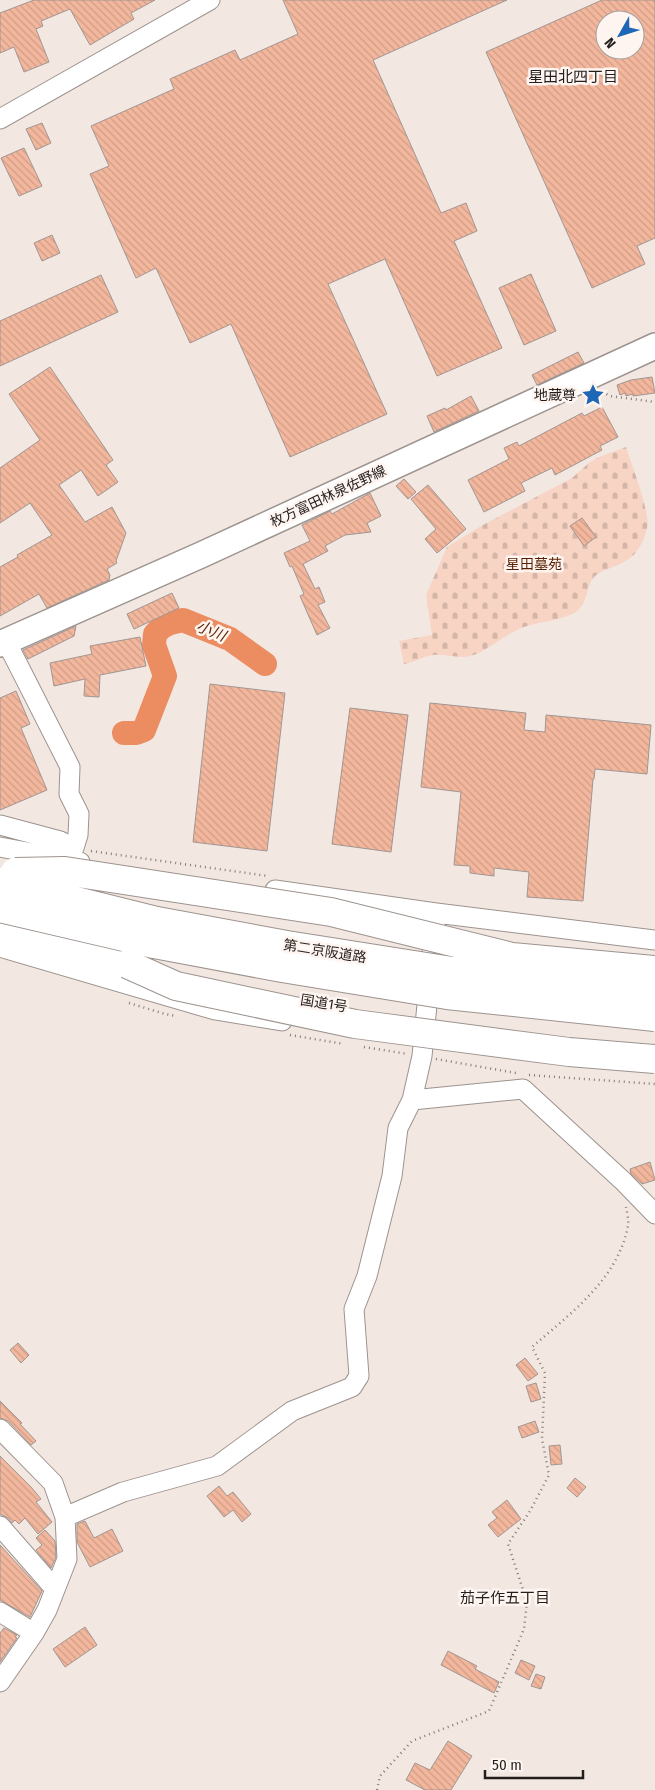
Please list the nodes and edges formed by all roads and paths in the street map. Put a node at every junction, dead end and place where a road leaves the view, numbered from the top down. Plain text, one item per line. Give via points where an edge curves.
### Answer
1 (210, 0) edge
2 (0, 119) edge
3 (655, 346) edge
4 (581, 380) junction
5 (655, 402) edge
6 (3, 642) edge
7 (0, 825) edge
8 (0, 847) edge
9 (68, 854) junction
10 (5, 874) edge
11 (0, 908) edge
12 (436, 913) junction
13 (0, 920) edge
14 (0, 926) edge
15 (655, 940) edge
16 (0, 947) edge
17 (655, 956) edge
18 (127, 964) junction
19 (655, 970) edge
20 (655, 993) edge
21 (655, 1017) edge
22 (655, 1044) edge
23 (422, 1045) junction
24 (655, 1059) edge
25 (655, 1067) edge
26 (412, 1100) junction
27 (623, 1182) junction
28 (655, 1214) edge
29 (0, 1429) edge
30 (65, 1517) junction
31 (0, 1526) edge
32 (55, 1589) junction
33 (0, 1612) edge
34 (34, 1633) junction
35 (0, 1682) edge
36 (377, 1790) edge

1 - 2 street
3 - 4 main road, 枚方富田林泉佐野線
4 - 5 path via 610,396
4 - 6 main road, 枚方富田林泉佐野線
6 - 9 street via 70,767 70,794 79,814 78,835
7 - 9 street via 60,841
8 - 9 street
9 - 12 street
9 - 13 street via 43,874
10 - 17 highway, bridge via 235,917
10 - 19 highway, bridge via 65,871 331,912 512,957
10 - 20 highway, 第二京阪道路, bridge via 157,921 287,945 452,971
11 - 21 highway, 第二京阪道路, bridge via 154,944 282,968 447,995
12 - 15 street
12 - 23 street
14 - 18 highway, 国道1号
16 - 23 street via 215,1010
18 - 22 highway, 国道1号, bridge via 244,991 532,1036
18 - 24 highway, bridge via 176,986 355,1024 569,1052
23 - 25 street via 551,1063
23 - 26 street
26 - 27 street via 523,1089
26 - 30 street via 398,1128 392,1176 367,1276 354,1309 359,1376 352,1387 292,1411 217,1466 123,1492
27 - 28 street
27 - 36 path via 629,1225 619,1254 594,1292 532,1347 545,1373 542,1439 549,1475 508,1544 527,1602 524,1629 514,1654 489,1711 412,1742 380,1776
29 - 30 street via 53,1483
30 - 32 street via 67,1558
31 - 32 street
32 - 34 street
33 - 34 street
34 - 35 street

